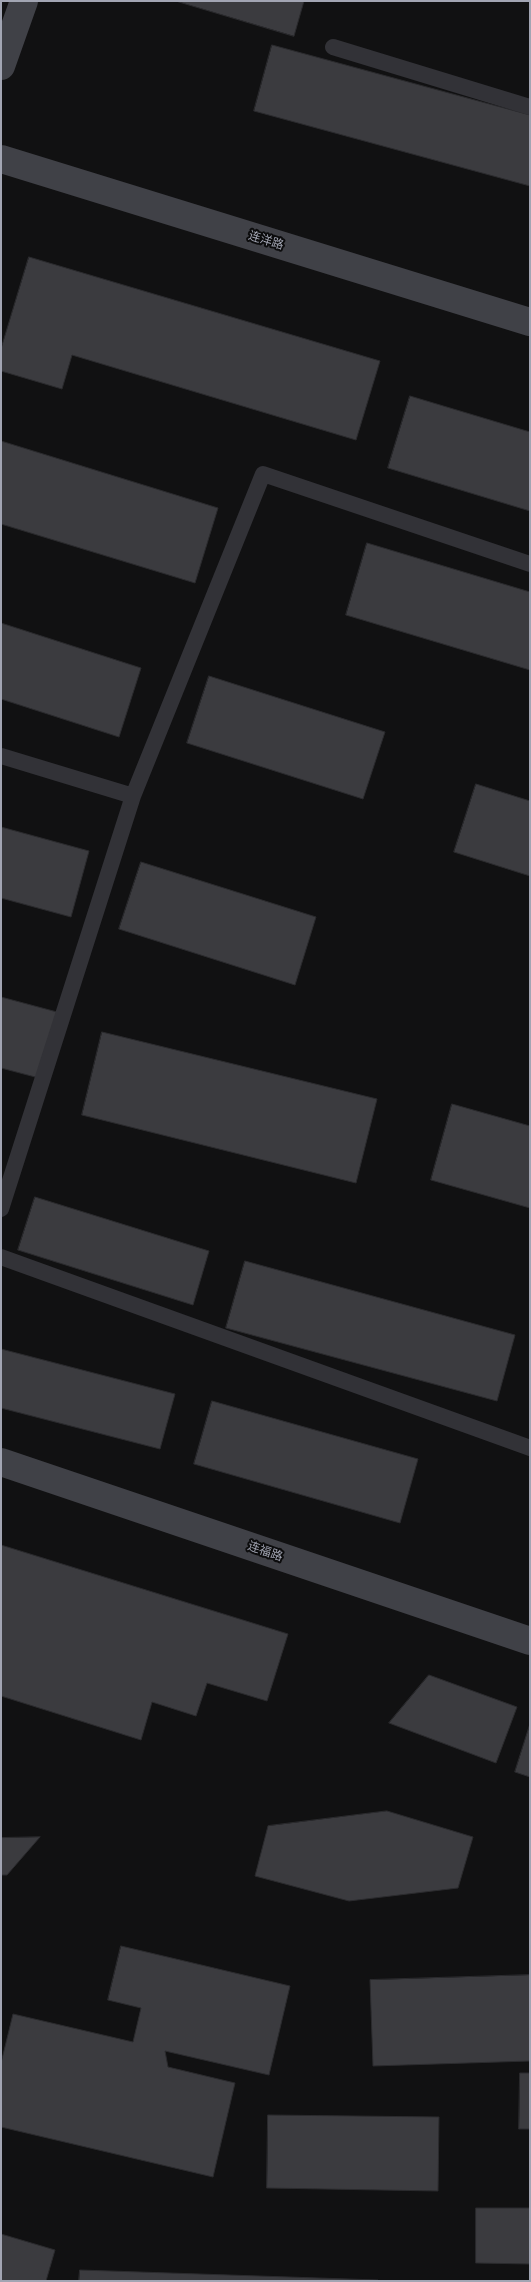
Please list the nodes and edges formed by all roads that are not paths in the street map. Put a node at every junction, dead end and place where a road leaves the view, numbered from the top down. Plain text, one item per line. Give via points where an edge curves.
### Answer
1 (24, 1) edge
2 (333, 47) dead end
3 (1, 66) edge
4 (530, 107) edge
5 (1, 159) edge
6 (530, 322) edge
7 (530, 564) edge
8 (1, 756) edge
9 (133, 796) junction
10 (1, 1209) edge
11 (1, 1257) edge
12 (530, 1448) edge
13 (1, 1462) edge
14 (530, 1641) edge

1 - 3 street
2 - 4 lane
5 - 6 street, 连洋路
7 - 9 lane via 264,474
8 - 9 lane
9 - 10 lane
11 - 12 lane
13 - 14 street, 连福路

